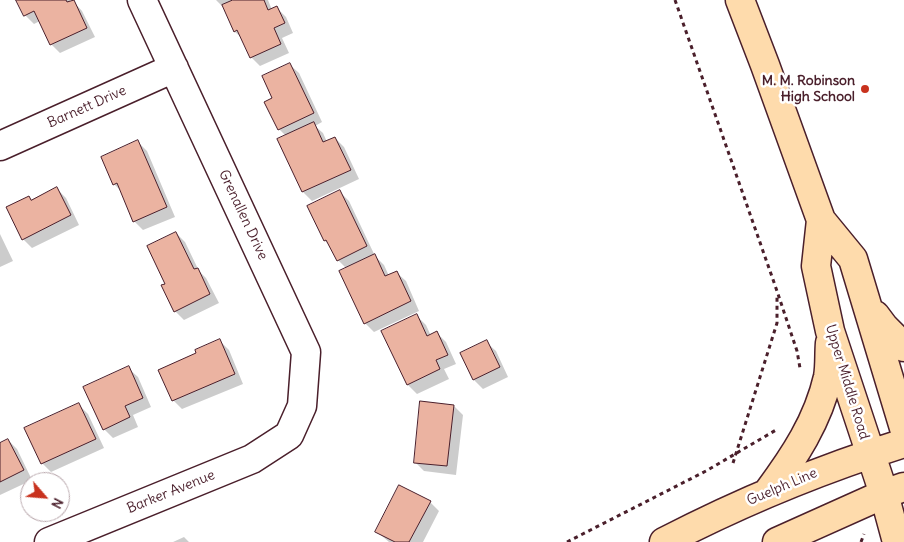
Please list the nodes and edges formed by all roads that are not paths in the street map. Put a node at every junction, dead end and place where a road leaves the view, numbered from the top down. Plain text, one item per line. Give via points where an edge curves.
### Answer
1 (142, 0) edge
2 (740, 0) edge
3 (174, 68) junction
4 (0, 146) edge
5 (821, 220) junction
6 (868, 307) junction
7 (830, 331) junction
8 (904, 347) edge
9 (904, 428) edge
10 (289, 435) joint
11 (904, 443) edge
12 (870, 454) junction
13 (894, 490) edge
14 (768, 492) junction
15 (49, 542) edge
16 (664, 542) edge
17 (777, 542) edge
18 (897, 542) edge

1 - 3 street, Grenallen Drive
2 - 5 main road, Upper Middle Road
3 - 4 street, Barnett Drive
3 - 10 street, Grenallen Drive via 306,352 302,406
5 - 6 main road, Upper Middle Road via 854,259
5 - 7 main road, Upper Middle Road via 816,266
6 - 8 main road
6 - 9 main road, Upper Middle Road
7 - 12 main road, Upper Middle Road
7 - 14 main road via 828,376 816,412 805,438
10 - 15 street, Barker Avenue via 252,459
11 - 12 main road, Guelph Line
12 - 13 main road, Upper Middle Road
12 - 14 main road, Guelph Line
13 - 17 main road
13 - 18 main road, Upper Middle Road
14 - 16 main road, Guelph Line

